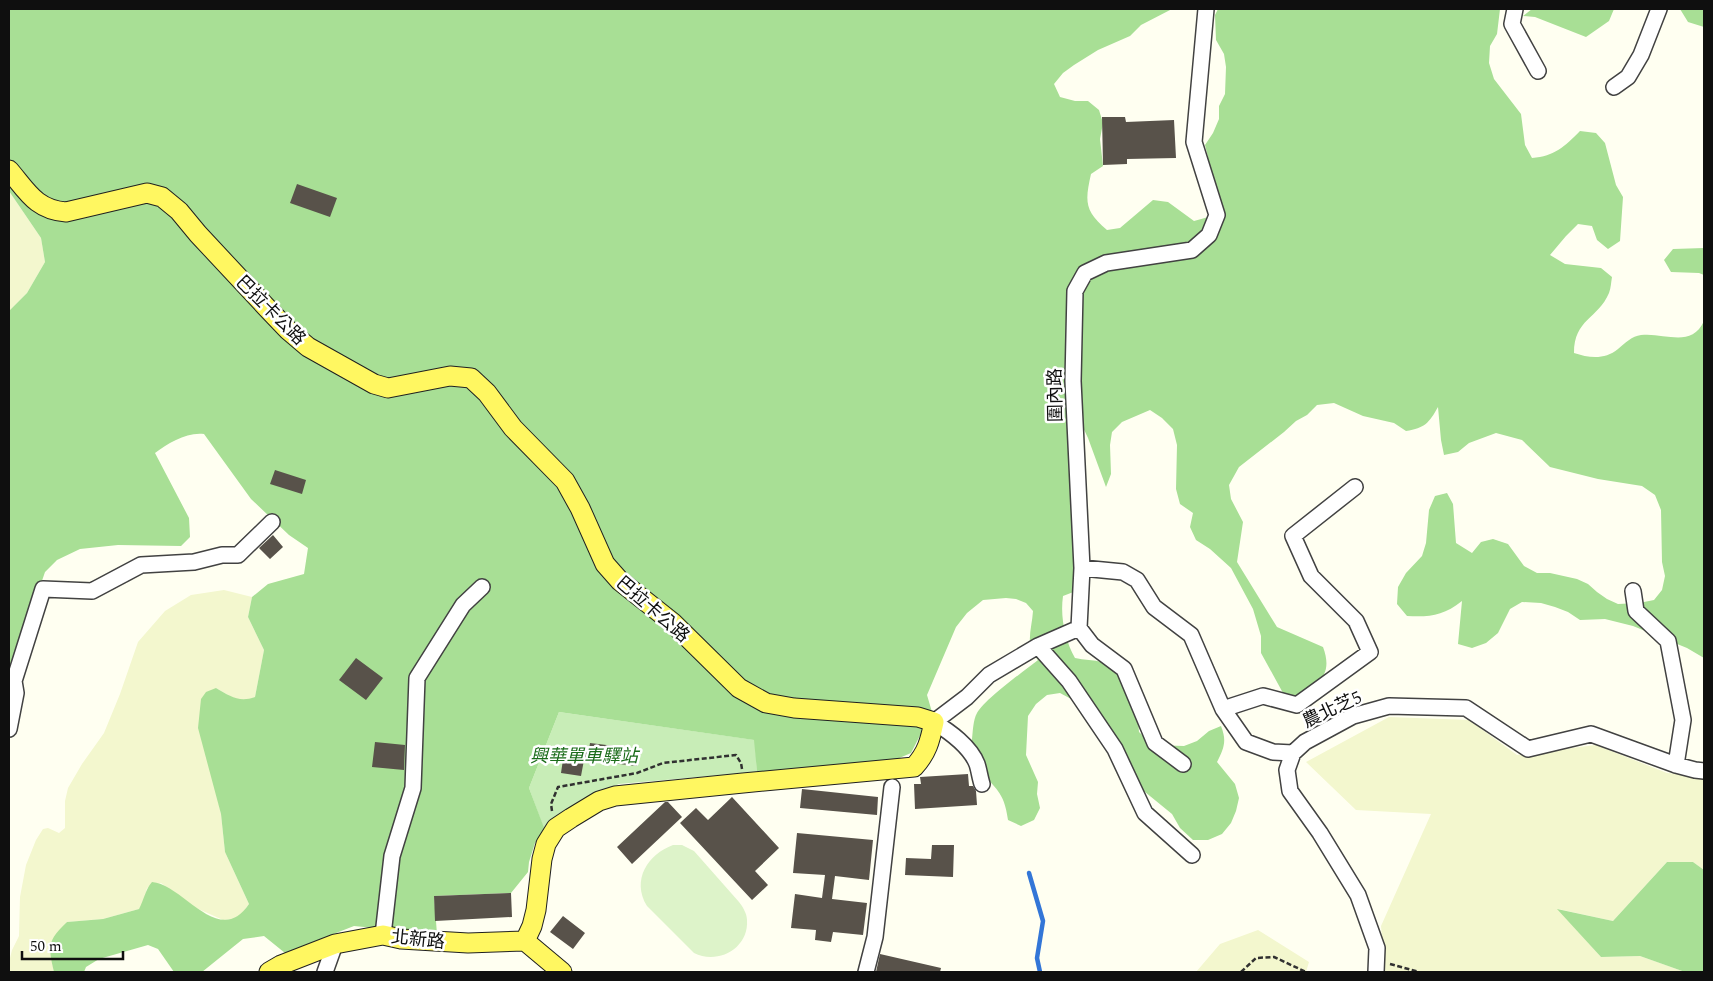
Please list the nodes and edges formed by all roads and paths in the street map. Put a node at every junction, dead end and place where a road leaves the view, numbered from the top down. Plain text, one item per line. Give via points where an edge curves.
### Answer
1 (1206, 9) edge
2 (1515, 9) edge
3 (1659, 9) edge
4 (1538, 71) dead end
5 (1614, 87) dead end
6 (9, 170) edge
7 (1354, 487) dead end
8 (272, 522) dead end
9 (1082, 568) junction
10 (482, 587) dead end
11 (1633, 591) dead end
12 (1079, 628) junction
13 (1038, 646) junction
14 (1224, 709) junction
15 (934, 722) junction
16 (9, 729) edge
17 (1293, 753) junction
18 (1183, 764) dead end
19 (1676, 765) junction
20 (1704, 771) edge
21 (982, 784) dead end
22 (892, 787) dead end
23 (1192, 855) dead end
24 (383, 935) junction
25 (525, 941) junction
26 (335, 944) junction
27 (1376, 966) edge
28 (269, 972) edge
29 (325, 972) edge
30 (562, 972) edge
31 (866, 972) edge
32 (1241, 972) edge
33 (1306, 972) edge
34 (1420, 972) edge

1 - 9 street, 圍內路 via 1194,142 1217,215 1209,235 1192,250 1106,263 1085,273 1075,291 1073,381
2 - 4 street via 1512,24
3 - 5 street via 1628,77
6 - 15 main road, 巴拉卡公路 via 37,203 52,211 66,212 148,193 162,197 179,210 288,330 308,347 374,384 388,388 450,376 471,378 487,393 513,428 565,481 605,564 620,581 673,623 739,688 766,703 794,708 918,717
7 - 14 street via 1293,536 1311,576 1356,621 1370,652 1297,705 1263,696
8 - 16 street via 238,555 141,565 92,591 43,589 14,681 16,693
9 - 12 street, 圍內路
9 - 14 street via 1123,572 1137,580 1154,607 1191,635
10 - 24 street via 463,605 417,678 413,788 392,856
11 - 19 street via 1636,611 1668,641 1683,720
12 - 13 street
12 - 18 street via 1092,645 1124,669 1155,743
13 - 15 street via 989,675
13 - 23 street via 1069,681 1115,749 1145,813
14 - 17 street via 1246,742 1273,752
15 - 21 street via 968,750 977,764
15 - 25 main road via 923,758 914,767 615,796 599,801 556,828 546,844 536,910
17 - 19 street, 農北芝5 via 1305,742 1353,716 1389,706 1466,708 1528,749 1591,734
17 - 27 street, 農北芝5 via 1287,770 1290,791 1358,895 1377,948
19 - 20 street, 農北芝5
22 - 31 street via 876,937
24 - 25 main road, 北新路 via 468,943
24 - 26 main road, 北新路
25 - 30 main road
26 - 28 main road, 北新路
26 - 29 street
27 - 34 path
32 - 33 path via 1256,958 1274,957

